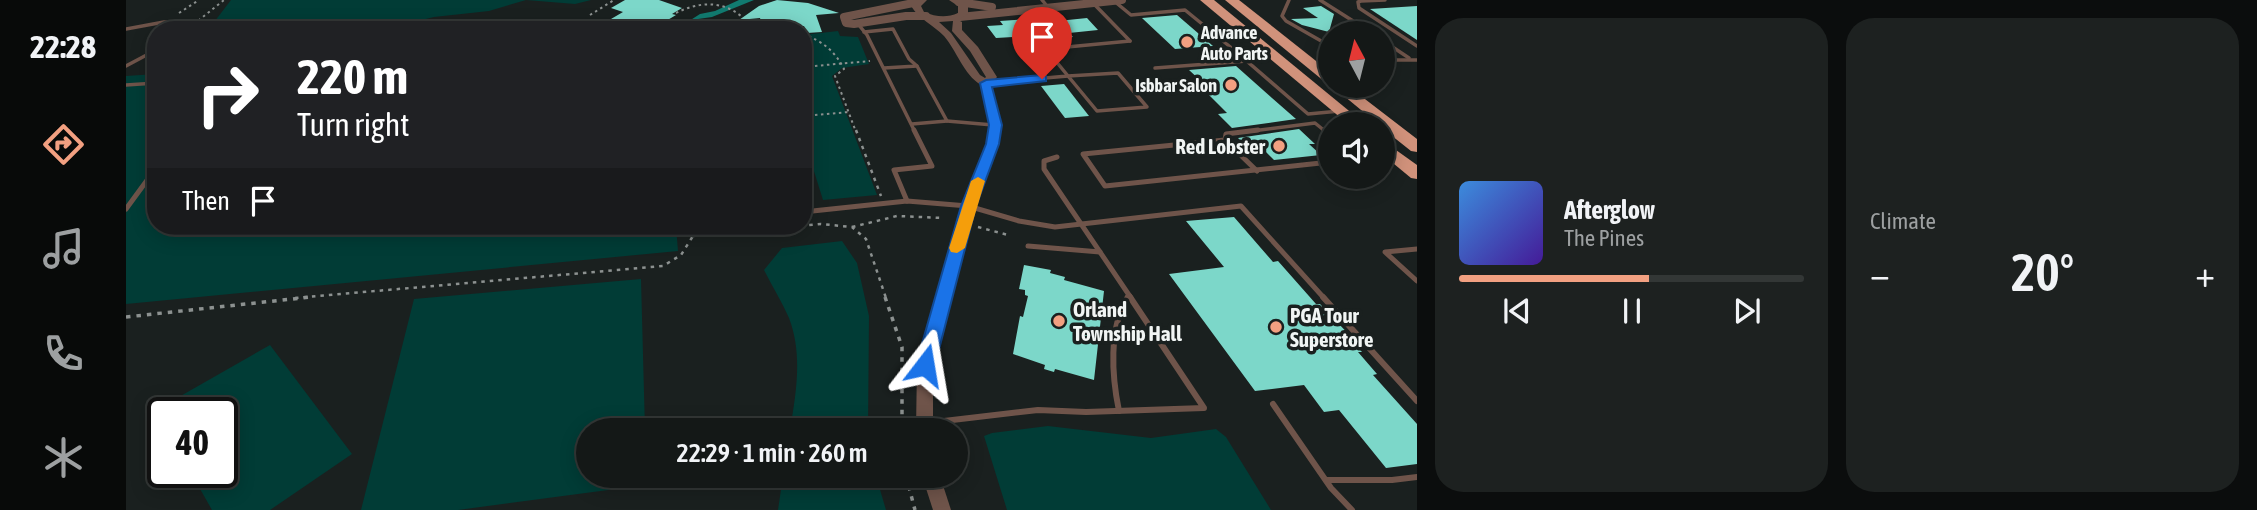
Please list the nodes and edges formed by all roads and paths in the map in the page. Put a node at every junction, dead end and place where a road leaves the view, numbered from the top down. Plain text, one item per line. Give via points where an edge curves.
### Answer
1 (199, 0) edge
2 (224, 0) edge
3 (714, 0) edge
4 (1122, 0) edge
5 (1206, 0) edge
6 (1231, 0) edge
7 (1289, 0) edge
8 (1320, 0) edge
9 (1385, 0) edge
10 (920, 1) edge
11 (956, 1) edge
12 (1114, 1) edge
13 (1092, 2) junction
14 (1044, 3) edge
15 (715, 4) junction
16 (676, 13) dead end
17 (927, 17) junction
18 (958, 17) junction
19 (166, 21) edge
20 (199, 21) edge
21 (741, 21) edge
22 (1352, 21) edge
23 (858, 24) junction
24 (147, 25) edge
25 (126, 29) edge
26 (864, 32) junction
27 (1315, 34) joint
28 (1318, 36) edge
29 (812, 38) edge
30 (1417, 46) edge
31 (1265, 49) junction
32 (1395, 49) edge
33 (1234, 50) junction
34 (147, 55) edge
35 (1409, 58) junction
36 (1395, 59) edge
37 (1417, 60) edge
38 (872, 61) dead end
39 (1247, 61) junction
40 (842, 64) junction
41 (1318, 65) edge
42 (126, 66) edge
43 (812, 66) edge
44 (916, 66) junction
45 (884, 68) junction
46 (1155, 68) dead end
47 (1068, 76) junction
48 (986, 83) junction
49 (147, 84) edge
50 (126, 85) edge
51 (1354, 98) edge
52 (1341, 111) joint
53 (849, 112) junction
54 (812, 115) edge
55 (947, 121) junction
56 (912, 124) junction
57 (995, 125) junction
58 (1318, 125) edge
59 (1225, 140) junction
60 (1417, 147) edge
61 (1057, 157) dead end
62 (1395, 158) edge
63 (1318, 163) edge
64 (1257, 171) junction
65 (1417, 174) edge
66 (147, 180) edge
67 (907, 201) junction
68 (884, 204) junction
69 (968, 206) junction
70 (126, 209) edge
71 (812, 211) edge
72 (889, 215) junction
73 (943, 218) dead end
74 (812, 225) edge
75 (1082, 225) junction
76 (974, 226) dead end
77 (852, 227) junction
78 (704, 235) edge
79 (1009, 235) dead end
80 (693, 236) joint
81 (1028, 246) dead end
82 (1417, 248) edge
83 (1100, 251) junction
84 (1417, 281) edge
85 (1129, 295) junction
86 (126, 317) edge
87 (1417, 401) edge
88 (1273, 404) dead end
89 (1119, 411) junction
90 (902, 418) edge
91 (925, 418) edge
92 (968, 421) edge
93 (1417, 477) edge
94 (1326, 480) junction
95 (909, 488) edge
96 (935, 488) edge
97 (915, 510) edge
98 (942, 510) edge
99 (1352, 510) edge

1 - 19 path
2 - 20 path
3 - 15 path
4 - 12 street
5 - 31 highway
6 - 41 highway
7 - 27 lane via 1283,19
8 - 22 lane
9 - 30 lane via 1361,1 1359,8
10 - 17 street via 917,10
10 - 23 street via 844,17 846,23
11 - 14 street via 990,7
11 - 18 street via 965,9
12 - 13 street
12 - 33 lane via 1131,15 1185,10
13 - 14 street
13 - 47 lane via 1130,41 1046,49
14 - 18 street
15 - 16 path via 694,5
15 - 21 path via 734,10
17 - 18 street
17 - 23 street
17 - 48 street via 948,35 976,77
18 - 48 street via 957,31 992,77
23 - 26 lane
24 - 25 lane
26 - 44 lane via 892,29
26 - 45 lane
27 - 28 lane
29 - 40 path via 825,44
31 - 33 lane
31 - 52 highway
32 - 35 lane
33 - 39 lane
34 - 42 lane
35 - 36 lane
35 - 37 lane
38 - 40 path
39 - 46 lane
39 - 52 lane via 1308,114
40 - 43 path
40 - 53 path via 844,69 835,76
44 - 45 lane
44 - 55 lane
45 - 56 lane
47 - 47 lane via 1118,73 1148,105 1097,111
47 - 48 lane
48 - 57 street
49 - 50 lane
51 - 60 highway
53 - 54 path
53 - 68 path
55 - 56 lane
55 - 57 lane
56 - 67 lane via 932,166 894,170
57 - 69 street via 993,144
58 - 59 lane via 1226,134
59 - 64 lane
59 - 64 lane via 1083,154 1105,186
61 - 75 lane via 1044,161 1044,169
62 - 65 highway
63 - 64 lane
66 - 70 lane
67 - 68 lane
67 - 69 lane
68 - 71 lane
68 - 72 path
69 - 75 lane via 1018,221 1055,227
69 - 91 street via 925,365
72 - 73 path
72 - 77 path
74 - 77 path
75 - 83 lane
75 - 87 lane via 1241,206
76 - 79 path
77 - 90 path via 866,239 902,347
78 - 80 path
80 - 86 path via 681,256 663,266 381,289
81 - 83 lane
82 - 84 lane via 1385,252
83 - 85 lane
85 - 89 lane via 1122,302 1117,325 1114,393
85 - 89 lane via 1204,408
88 - 94 lane
89 - 92 lane via 1038,410
93 - 94 lane
94 - 99 lane
95 - 97 path
96 - 98 street

